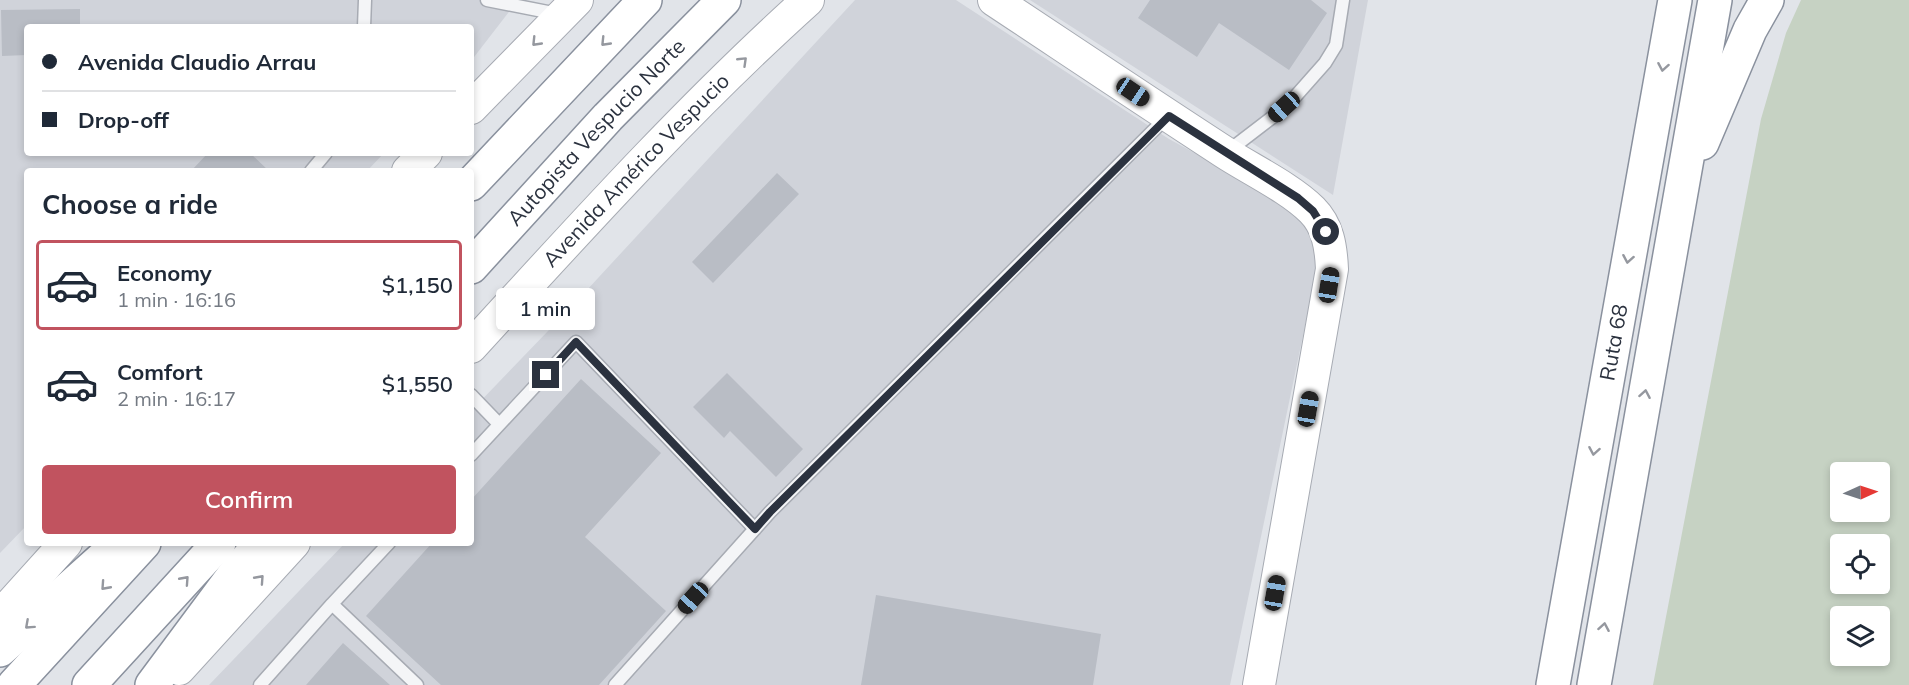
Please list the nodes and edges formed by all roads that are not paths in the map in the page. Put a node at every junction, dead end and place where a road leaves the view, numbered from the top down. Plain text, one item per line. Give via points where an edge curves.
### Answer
1 (365, 0) edge
2 (487, 0) edge
3 (645, 0) edge
4 (724, 0) edge
5 (808, 0) edge
6 (1343, 0) edge
7 (1714, 0) edge
8 (1743, 0) edge
9 (1767, 0) edge
10 (1004, 3) edge
11 (1673, 3) edge
12 (569, 7) edge
13 (364, 24) edge
14 (474, 105) edge
15 (1169, 116) junction
16 (1225, 153) junction
17 (324, 156) edge
18 (423, 156) edge
19 (314, 168) edge
20 (411, 168) edge
21 (474, 181) edge
22 (1680, 194) junction
23 (474, 264) edge
24 (474, 344) edge
25 (474, 398) edge
26 (500, 424) junction
27 (474, 451) edge
28 (755, 529) junction
29 (63, 546) edge
30 (116, 546) edge
31 (141, 546) edge
32 (216, 546) edge
33 (258, 546) edge
34 (291, 546) edge
35 (386, 546) edge
36 (332, 604) junction
37 (0, 616) edge
38 (0, 650) edge
39 (14, 685) edge
40 (89, 685) edge
41 (152, 685) edge
42 (165, 685) edge
43 (260, 685) edge
44 (417, 685) edge
45 (615, 685) edge
46 (1259, 685) edge
47 (1553, 685) edge
48 (1594, 685) edge

1 - 13 lane
2 - 12 lane
3 -> 21 highway
4 - 23 highway, Autopista Vespucio Norte via 608,117
24 -> 5 main road, Avenida Américo Vespucio via 641,162
6 - 16 lane via 1336,45 1325,63 1294,98
7 - 22 highway, Ruta 68
8 - 22 highway
9 - 22 highway via 1750,30
10 - 15 main road
11 -> 47 highway, Ruta 68
12 -> 14 main road
15 - 16 main road
15 - 28 lane
16 - 46 main road via 1313,211 1331,248 1326,307
17 - 19 lane
18 - 20 main road
48 -> 22 highway, Ruta 68
25 - 26 lane
26 - 27 lane
26 - 28 lane via 576,342
28 - 45 lane
29 - 37 main road
30 -> 38 highway
31 -> 39 highway
40 -> 32 highway
33 - 41 highway
42 -> 34 main road
35 - 36 lane
36 - 43 lane
36 - 44 lane

